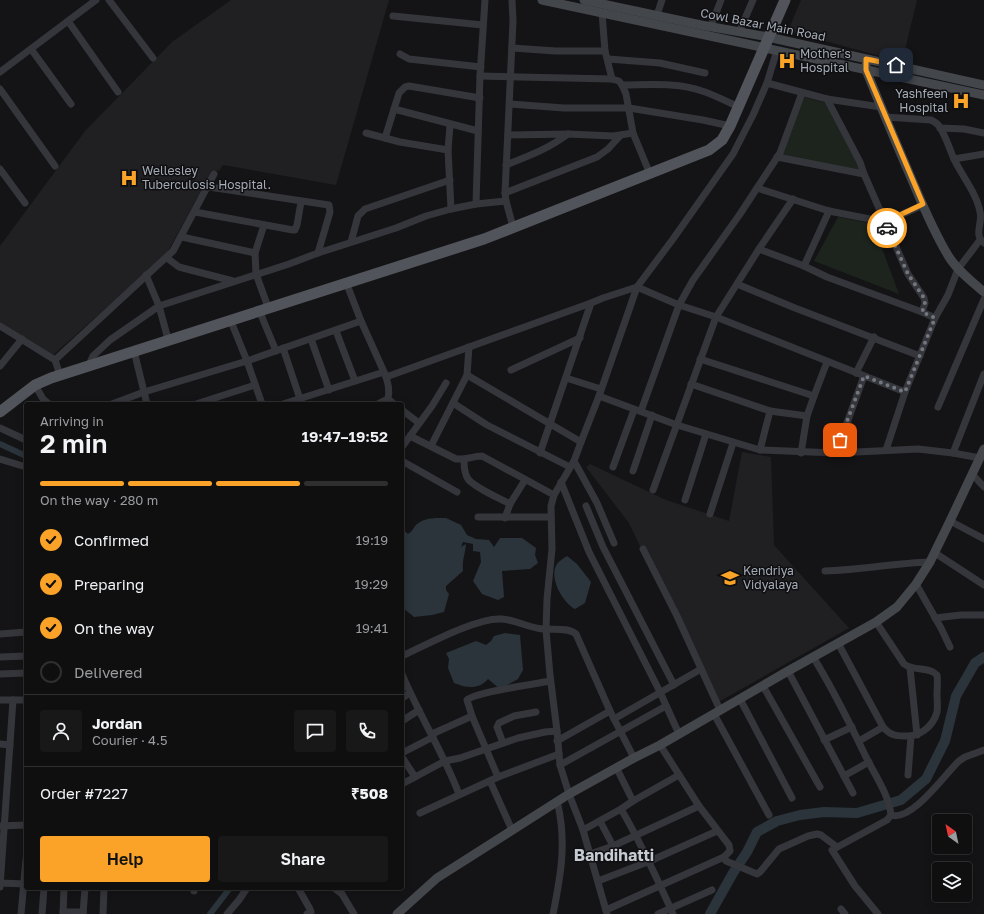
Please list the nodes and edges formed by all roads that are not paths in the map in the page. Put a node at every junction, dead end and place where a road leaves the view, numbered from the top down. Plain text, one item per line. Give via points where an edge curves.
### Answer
1 (96, 0) edge
2 (109, 0) edge
3 (485, 0) edge
4 (512, 0) edge
5 (546, 0) edge
6 (584, 0) edge
7 (662, 0) edge
8 (721, 0) edge
9 (753, 0) edge
10 (785, 0) edge
11 (602, 12) junction
12 (657, 15) junction
13 (393, 16) dead end
14 (68, 21) junction
15 (483, 26) junction
16 (711, 26) junction
17 (739, 32) junction
18 (766, 42) junction
19 (512, 48) junction
20 (31, 49) junction
21 (776, 50) junction
22 (605, 51) junction
23 (400, 54) dead end
24 (153, 58) dead end
25 (608, 59) junction
26 (866, 59) junction
27 (481, 67) junction
28 (866, 70) junction
29 (0, 72) edge
30 (705, 73) dead end
31 (480, 76) junction
32 (511, 78) junction
33 (612, 79) junction
34 (767, 83) junction
35 (622, 85) junction
36 (984, 85) edge
37 (0, 89) edge
38 (118, 92) dead end
39 (802, 93) junction
40 (984, 94) edge
41 (480, 98) junction
42 (827, 100) junction
43 (72, 104) dead end
44 (510, 104) junction
45 (739, 107) junction
46 (881, 107) junction
47 (629, 108) junction
48 (394, 109) junction
49 (885, 117) junction
50 (450, 125) junction
51 (730, 126) junction
52 (940, 128) junction
53 (478, 132) junction
54 (366, 133) dead end
55 (633, 133) junction
56 (984, 133) edge
57 (568, 134) junction
58 (508, 135) junction
59 (620, 136) junction
60 (385, 138) junction
61 (448, 150) junction
62 (984, 154) edge
63 (777, 157) junction
64 (954, 159) junction
65 (506, 165) junction
66 (55, 166) dead end
67 (0, 169) edge
68 (214, 174) dead end
69 (650, 174) junction
70 (864, 174) junction
71 (450, 180) junction
72 (209, 186) junction
73 (757, 188) junction
74 (505, 193) junction
75 (793, 199) junction
76 (506, 201) junction
77 (301, 202) junction
78 (25, 203) dead end
79 (476, 204) junction
80 (923, 204) junction
81 (451, 209) junction
82 (829, 211) junction
83 (195, 212) junction
84 (885, 222) junction
85 (264, 225) junction
86 (513, 227) junction
87 (182, 237) junction
88 (351, 242) junction
89 (982, 242) edge
90 (759, 249) junction
91 (256, 253) junction
92 (318, 253) junction
93 (167, 258) junction
94 (804, 266) junction
95 (958, 268) junction
96 (256, 274) junction
97 (146, 275) junction
98 (234, 281) junction
99 (346, 282) junction
100 (737, 284) junction
101 (637, 287) junction
102 (984, 292) edge
103 (984, 299) edge
104 (592, 303) junction
105 (679, 305) junction
106 (159, 306) junction
107 (264, 308) junction
108 (922, 312) junction
109 (716, 317) junction
110 (935, 318) junction
111 (230, 319) junction
112 (361, 321) junction
113 (0, 326) edge
114 (336, 331) junction
115 (874, 337) junction
116 (580, 338) junction
117 (168, 339) junction
118 (310, 339) junction
119 (22, 340) junction
120 (469, 347) junction
121 (280, 350) junction
122 (134, 351) junction
123 (920, 356) junction
124 (700, 359) junction
125 (55, 360) junction
126 (248, 361) junction
127 (827, 362) junction
128 (89, 365) junction
129 (0, 366) edge
130 (511, 370) dead end
131 (856, 373) junction
132 (385, 374) junction
133 (984, 374) edge
134 (60, 375) junction
135 (466, 375) junction
136 (864, 376) junction
137 (566, 378) junction
138 (355, 382) junction
139 (446, 383) dead end
140 (692, 384) junction
141 (35, 385) junction
142 (255, 385) junction
143 (329, 390) junction
144 (144, 392) junction
145 (905, 392) junction
146 (600, 393) junction
147 (814, 396) junction
148 (300, 399) junction
149 (388, 399) junction
150 (46, 402) edge
151 (117, 402) edge
152 (146, 402) edge
153 (202, 402) edge
154 (261, 402) edge
155 (290, 402) edge
156 (382, 402) edge
157 (392, 402) edge
158 (453, 404) junction
159 (938, 407) dead end
160 (638, 410) junction
161 (770, 411) junction
162 (0, 412) edge
163 (404, 412) edge
164 (652, 415) junction
165 (807, 416) junction
166 (419, 423) junction
167 (550, 425) junction
168 (678, 425) junction
169 (0, 428) edge
170 (706, 434) junction
171 (410, 436) junction
172 (24, 439) edge
173 (581, 442) junction
174 (733, 443) junction
175 (404, 444) edge
176 (431, 446) junction
177 (984, 449) edge
178 (760, 450) junction
179 (886, 450) junction
180 (540, 453) junction
181 (801, 453) junction
182 (836, 453) junction
183 (953, 453) junction
184 (980, 458) junction
185 (0, 459) edge
186 (464, 460) junction
187 (404, 462) edge
188 (572, 464) junction
189 (24, 466) edge
190 (613, 467) dead end
191 (633, 471) dead end
192 (972, 474) junction
193 (525, 480) junction
194 (561, 482) junction
195 (984, 487) edge
196 (653, 490) dead end
197 (457, 492) dead end
198 (554, 495) junction
199 (685, 500) dead end
200 (510, 504) junction
201 (586, 506) dead end
202 (710, 514) dead end
203 (478, 517) dead end
204 (551, 517) junction
205 (505, 518) junction
206 (950, 521) junction
207 (984, 539) edge
208 (614, 543) dead end
209 (643, 549) dead end
210 (934, 553) junction
211 (930, 562) junction
212 (825, 571) dead end
213 (916, 584) junction
214 (984, 584) edge
215 (984, 614) edge
216 (935, 618) junction
217 (876, 622) junction
218 (546, 630) junction
219 (24, 632) edge
220 (0, 634) edge
221 (838, 644) junction
222 (950, 647) dead end
223 (404, 655) edge
224 (24, 656) edge
225 (0, 657) edge
226 (813, 657) junction
227 (910, 668) junction
228 (701, 669) junction
229 (788, 671) junction
230 (24, 673) edge
231 (0, 674) edge
232 (404, 679) edge
233 (550, 681) junction
234 (674, 685) junction
235 (763, 686) junction
236 (660, 692) junction
237 (410, 693) junction
238 (404, 697) edge
239 (740, 699) junction
240 (0, 700) edge
241 (12, 700) junction
242 (24, 700) edge
243 (666, 706) junction
244 (419, 710) junction
245 (610, 711) junction
246 (536, 712) dead end
247 (717, 712) junction
248 (472, 716) junction
249 (614, 719) junction
250 (404, 720) edge
251 (852, 727) junction
252 (883, 727) junction
253 (557, 731) junction
254 (621, 732) junction
255 (678, 734) junction
256 (432, 735) junction
257 (914, 736) junction
258 (824, 740) junction
259 (557, 741) junction
260 (859, 741) junction
261 (503, 743) junction
262 (0, 744) edge
263 (10, 745) junction
264 (660, 746) junction
265 (486, 750) junction
266 (984, 750) edge
267 (404, 752) edge
268 (559, 754) junction
269 (634, 758) junction
270 (404, 760) edge
271 (445, 761) junction
272 (869, 762) junction
273 (560, 765) junction
274 (616, 768) junction
275 (679, 775) junction
276 (908, 775) dead end
277 (844, 776) junction
278 (415, 777) junction
279 (498, 777) junction
280 (490, 781) junction
281 (404, 783) edge
282 (3, 784) edge
283 (820, 787) dead end
284 (853, 793) dead end
285 (459, 794) junction
286 (569, 794) junction
287 (792, 798) dead end
288 (558, 801) junction
289 (633, 801) junction
290 (3, 805) edge
291 (699, 806) junction
292 (621, 809) junction
293 (891, 812) junction
294 (420, 813) dead end
295 (769, 815) dead end
296 (600, 821) junction
297 (2, 826) edge
298 (24, 826) edge
299 (512, 830) junction
300 (584, 830) junction
301 (717, 830) junction
302 (637, 835) junction
303 (613, 846) junction
304 (837, 847) junction
305 (590, 854) junction
306 (725, 859) junction
307 (650, 860) junction
308 (598, 881) junction
309 (0, 883) edge
310 (24, 884) edge
311 (661, 886) junction
312 (0, 887) edge
313 (24, 890) edge
314 (44, 890) edge
315 (64, 890) edge
316 (85, 890) edge
317 (104, 890) edge
318 (246, 890) edge
319 (299, 890) edge
320 (337, 890) edge
321 (712, 890) dead end
322 (672, 911) edge
323 (606, 912) edge
324 (63, 913) edge
325 (83, 913) edge
326 (21, 914) edge
327 (42, 914) edge
328 (103, 914) edge
329 (227, 914) edge
330 (307, 914) edge
331 (354, 914) edge
332 (397, 914) edge
333 (553, 914) edge
334 (658, 914) edge
335 (878, 914) edge

1 - 14 street
2 - 24 street
3 - 15 street
4 - 19 street
5 - 11 street, Cowl Bazar Main Road
6 - 12 street, Cowl Bazar Main Road
7 - 12 street
8 - 16 street
9 - 17 street
10 - 18 main road
11 - 18 street, Cowl Bazar Main Road
11 - 22 street
12 - 16 street, Cowl Bazar Main Road
13 - 15 street
14 - 20 street
14 - 38 street
15 - 27 street
16 - 17 street, Cowl Bazar Main Road
17 - 18 street, Cowl Bazar Main Road
18 - 21 street
18 - 26 street, Cowl Bazar Main Road
18 - 45 main road
19 - 22 street
19 - 32 street
20 - 29 street
20 - 43 street
21 - 28 street
21 - 34 street
22 - 25 street
23 - 27 street via 409,58
25 - 30 street via 660,63
25 - 33 street
26 - 28 street
26 - 36 street, Cowl Bazar Main Road
27 - 31 street
28 - 40 street
28 - 46 street
31 - 32 street
31 - 41 street
32 - 33 street
32 - 44 street
33 - 35 street
34 - 39 street
34 - 101 street via 754,115 728,161
35 - 45 street via 702,90
35 - 47 street
37 - 66 street
39 - 42 street
39 - 63 street
41 - 48 street via 409,86 404,87 399,93
41 - 53 street
42 - 46 street
42 - 70 street
44 - 47 street via 564,108
44 - 58 street
45 - 51 main road
46 - 49 street
47 - 51 street
47 - 55 street
48 - 50 street
48 - 60 street
49 - 52 street via 932,120
49 - 80 street
50 - 53 street
50 - 61 street
51 - 69 main road via 722,140 709,150
52 - 56 street
52 - 64 street
53 - 79 street
54 - 60 street
55 - 59 street
55 - 69 street
57 - 58 street
57 - 59 street
57 - 65 street via 540,152
58 - 65 street
59 - 74 street via 597,157
60 - 61 street
61 - 71 street
62 - 64 street
63 - 70 street
63 - 73 street
64 - 89 street via 979,207 981,216 978,234
65 - 74 street
67 - 78 street
68 - 72 street
69 - 86 main road
70 - 84 street
71 - 81 street
71 - 88 street via 365,208 358,216
72 - 77 street
72 - 83 street
73 - 75 street
73 - 105 street via 697,274
74 - 76 street
75 - 82 street
75 - 90 street
76 - 79 street
76 - 86 street
77 - 85 street via 295,230
77 - 92 street via 329,205
79 - 81 street
80 - 84 street
80 - 95 street via 950,258
81 - 88 street
82 - 84 street
82 - 94 street
83 - 85 street
83 - 87 street
84 - 108 street via 908,274 924,298
85 - 91 street
86 - 99 main road
87 - 91 street
87 - 93 street
88 - 92 street
89 - 95 street
90 - 94 street
90 - 100 street
91 - 96 street
92 - 96 street
93 - 97 street
93 - 98 street via 179,267
94 - 108 street
95 - 102 street
95 - 110 street
96 - 98 street
96 - 107 street
97 - 106 street
97 - 125 street
98 - 106 street
99 - 107 main road
99 - 112 street
100 - 109 street
100 - 115 street
101 - 104 street
101 - 105 street
101 - 146 street
103 - 159 street
104 - 116 street
104 - 120 street
105 - 109 street
105 - 160 street
106 - 117 street
106 - 128 street via 110,340 93,356
107 - 111 main road
107 - 121 street
108 - 110 street
109 - 124 street
109 - 127 street
110 - 123 street
111 - 117 main road
111 - 126 street
112 - 114 street
112 - 132 street
113 - 119 street
114 - 118 street
114 - 138 street
115 - 123 street
115 - 131 street
116 - 130 street
116 - 137 street
117 - 122 main road
118 - 121 street
118 - 143 street
119 - 125 street
119 - 129 street
120 - 132 street
120 - 135 street
121 - 126 street
121 - 148 street
122 - 128 main road
122 - 144 street
123 - 145 street
124 - 140 street
124 - 147 street
125 - 134 street
126 - 142 street
126 - 144 street
127 - 131 street
127 - 147 street
128 - 134 main road
131 - 136 street
132 - 138 street
132 - 149 street via 389,388
133 - 183 street
134 - 141 main road
135 - 158 street
135 - 167 street
136 - 145 street
136 - 182 street
137 - 146 street
137 - 167 street
138 - 143 street
139 - 166 street
140 - 161 street
140 - 168 street
141 - 150 street
141 - 162 main road
142 - 153 street
142 - 154 street
143 - 148 street
144 - 151 street
144 - 152 street
145 - 179 street
146 - 160 street
146 - 173 street
147 - 165 street
148 - 155 street
149 - 156 street
149 - 157 street
158 - 176 street
158 - 180 street
160 - 164 street
160 - 190 street
161 - 165 street
161 - 178 street
163 - 166 street
164 - 168 street
164 - 191 street
165 - 181 street
166 - 171 street
167 - 173 street
167 - 180 street
168 - 170 street
168 - 196 street
169 - 172 street
170 - 174 street
170 - 199 street
171 - 175 street
171 - 176 street
173 - 188 street
174 - 178 street
174 - 202 street
176 - 186 street via 456,459
177 - 184 street
178 - 181 street
179 - 182 street
179 - 183 street via 918,449
180 - 188 street
181 - 182 street
183 - 184 street
184 - 192 street
185 - 189 street
186 - 193 street via 482,456
186 - 200 street via 465,472 469,479
187 - 197 street
188 - 194 street
188 - 208 street via 596,503
192 - 195 street
192 - 206 street
193 - 198 street
193 - 200 street
194 - 198 street
194 - 236 street via 590,552
198 - 204 street
200 - 205 street
201 - 234 street via 603,547
203 - 205 street
204 - 205 street
204 - 218 street via 552,549
206 - 207 street
206 - 210 street
209 - 228 street
210 - 211 street
210 - 214 street
211 - 212 street
211 - 213 street
213 - 216 street
213 - 217 street via 897,607
215 - 216 street
216 - 222 street
217 - 221 street
217 - 227 street via 901,660
218 - 223 street via 512,620 490,618
218 - 233 street
218 - 245 street via 571,630 576,634
219 - 220 street
221 - 226 street
221 - 252 street
224 - 225 street
226 - 229 street
226 - 251 street
227 - 257 street
227 - 257 street via 931,670 937,678 937,712 925,730
228 - 234 street
228 - 247 street
229 - 235 street
229 - 258 street
230 - 231 street
232 - 237 street
233 - 248 street via 470,698 467,703
233 - 253 street
234 - 236 street
235 - 239 street
235 - 283 street
236 - 243 street
236 - 249 street
237 - 238 street
237 - 244 street
239 - 247 street
239 - 287 street
240 - 241 street
241 - 242 street
241 - 263 street
243 - 254 street
243 - 255 street
244 - 250 street
244 - 256 street
245 - 249 street
245 - 259 street
246 - 261 street via 499,722
247 - 255 street
247 - 295 street
248 - 256 street
248 - 265 street
249 - 254 street
251 - 258 street
251 - 260 street
252 - 257 street via 891,735
252 - 260 street
253 - 259 street
253 - 261 street via 529,735
254 - 269 street
254 - 273 street
255 - 264 street
256 - 267 street
256 - 271 street
257 - 276 street
258 - 277 street
259 - 268 street
260 - 272 street
261 - 265 street
262 - 263 street
263 - 282 street
264 - 269 street
264 - 275 street
265 - 271 street
265 - 279 street
266 - 293 street via 959,761 920,803 895,816
268 - 273 street
268 - 279 street
269 - 274 street
270 - 278 street
271 - 278 street
271 - 285 street
272 - 277 street
272 - 293 street via 885,793
273 - 286 street
274 - 286 street
274 - 289 street
275 - 289 street
275 - 291 street
277 - 284 street
278 - 281 street
279 - 280 street
280 - 285 street
280 - 299 street
282 - 290 street
285 - 294 street
286 - 288 street
286 - 300 street
288 - 299 street
288 - 333 street via 563,854
289 - 292 street
290 - 297 street
291 - 301 street
291 - 302 street
292 - 296 street
292 - 302 street
293 - 304 street via 887,820
296 - 300 street
296 - 303 street
297 - 298 street
297 - 309 street
299 - 332 street via 437,878
300 - 305 street
301 - 306 street via 730,848
301 - 307 street
302 - 303 street
302 - 307 street
303 - 305 street
304 - 306 street via 821,835 808,836 776,852 759,873
304 - 335 street via 832,850 847,875
305 - 308 street
306 - 311 street
307 - 308 street
307 - 311 street
308 - 323 street
309 - 310 street
309 - 312 street
311 - 322 street
311 - 323 street
313 - 326 street
314 - 327 street
315 - 324 street
316 - 325 street
317 - 328 street
318 - 329 street
319 - 330 street via 311,912
320 - 331 street
321 - 322 street
322 - 334 street
324 - 325 street

